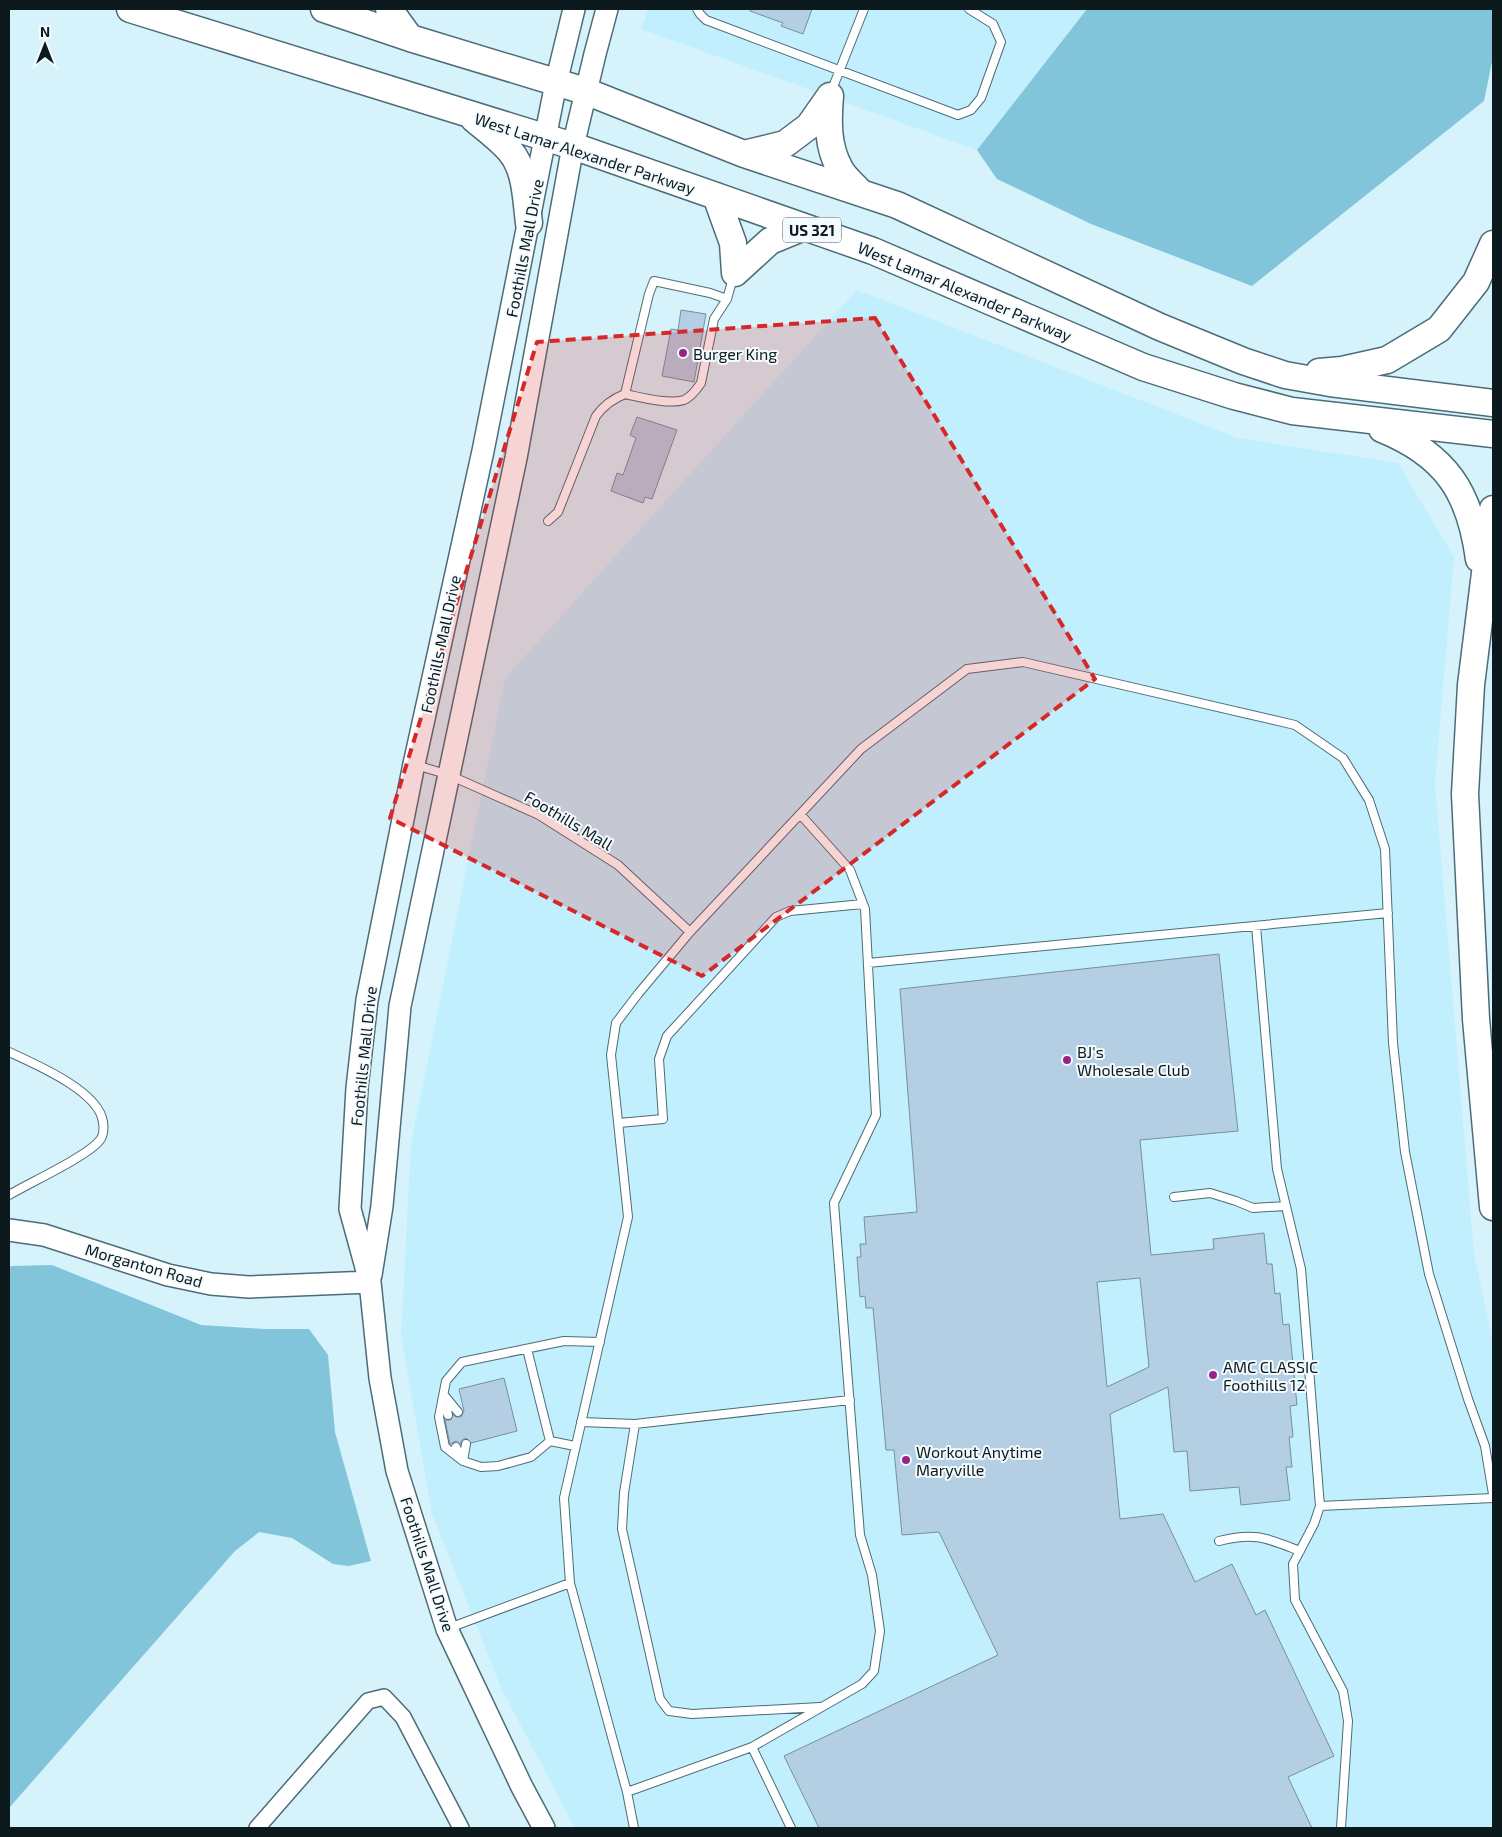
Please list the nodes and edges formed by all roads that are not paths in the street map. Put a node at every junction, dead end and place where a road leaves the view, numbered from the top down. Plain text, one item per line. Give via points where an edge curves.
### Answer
1 (130, 9) edge
2 (324, 9) edge
3 (389, 9) edge
4 (574, 9) edge
5 (608, 9) edge
6 (698, 9) edge
7 (864, 9) edge
8 (969, 9) edge
9 (410, 38) junction
10 (840, 70) junction
11 (556, 84) junction
12 (585, 91) junction
13 (830, 96) junction
14 (468, 114) junction
15 (546, 138) junction
16 (573, 146) junction
17 (744, 154) junction
18 (860, 192) junction
19 (716, 196) junction
20 (529, 223) junction
21 (804, 227) junction
22 (1493, 244) edge
23 (735, 272) junction
24 (727, 299) junction
25 (1286, 375) junction
26 (625, 394) junction
27 (1493, 403) edge
28 (1358, 420) junction
29 (1493, 434) edge
30 (1493, 509) edge
31 (548, 521) dead end
32 (1483, 587) junction
33 (414, 764) junction
34 (449, 775) junction
35 (800, 814) junction
36 (863, 904) junction
37 (1388, 913) junction
38 (1256, 926) junction
39 (690, 932) junction
40 (868, 963) junction
41 (9, 1052) edge
42 (619, 1123) junction
43 (9, 1195) edge
44 (1174, 1197) dead end
45 (1286, 1206) junction
46 (1493, 1207) edge
47 (9, 1230) edge
48 (370, 1282) junction
49 (600, 1342) junction
50 (528, 1349) junction
51 (444, 1395) junction
52 (850, 1400) junction
53 (458, 1412) dead end
54 (448, 1415) dead end
55 (581, 1422) junction
56 (635, 1424) junction
57 (550, 1441) junction
58 (466, 1444) dead end
59 (575, 1446) junction
60 (456, 1447) dead end
61 (462, 1460) junction
62 (1493, 1494) edge
63 (1493, 1498) edge
64 (1320, 1506) junction
65 (1219, 1541) dead end
66 (1300, 1551) junction
67 (570, 1583) junction
68 (447, 1629) junction
69 (822, 1707) junction
70 (752, 1747) junction
71 (627, 1792) junction
72 (257, 1828) edge
73 (461, 1828) edge
74 (544, 1828) edge
75 (634, 1828) edge
76 (791, 1828) edge
77 (1341, 1828) edge

1 - 14 highway, West Lamar Alexander Parkway / US 321
2 - 9 highway
3 - 9 highway
4 - 11 main road, Foothills Mall Drive
5 - 12 main road, Foothills Mall Drive
6 - 10 lane via 706,20
7 - 10 lane
8 - 10 lane via 993,24 1001,42 982,98 966,113 958,115
9 - 11 highway
10 - 13 lane
11 - 12 highway
11 - 15 main road, Foothills Mall Drive
12 - 16 main road, Foothills Mall Drive
12 - 17 highway
13 - 17 highway via 809,126 785,144
13 - 18 highway via 828,129 832,150 840,170
14 - 15 highway, West Lamar Alexander Parkway / US 321
14 - 20 highway via 510,151 518,163
15 - 16 highway, West Lamar Alexander Parkway / US 321
15 - 20 main road, Foothills Mall Drive
16 - 19 highway, West Lamar Alexander Parkway / US 321
16 - 34 main road, Foothills Mall Drive via 516,458
17 - 18 highway
18 - 25 highway via 897,204 1160,327 1243,362
19 - 21 highway, West Lamar Alexander Parkway / US 321
19 - 23 highway via 733,243
20 - 33 main road, Foothills Mall Drive
21 - 23 highway via 770,241
21 - 28 highway, West Lamar Alexander Parkway / US 321 via 872,251 1143,367 1292,411
22 - 25 highway via 1476,282 1439,329 1387,360 1342,370
23 - 24 lane
24 - 26 lane via 714,319 701,383 694,391 684,400 667,401
24 - 26 lane via 654,281
25 - 27 highway
26 - 31 lane via 604,405 596,416 558,512
28 - 29 highway, West Lamar Alexander Parkway / US 321
28 - 32 highway via 1405,439 1434,458 1451,476 1466,503 1476,537
30 - 32 highway
32 - 46 highway via 1471,685 1465,794 1476,1019
33 - 34 lane, Foothills Mall
33 - 48 main road, Foothills Mall Drive via 367,1000 356,1088 350,1209
34 - 39 lane, Foothills Mall via 539,815 618,865
34 - 48 main road, Foothills Mall Drive via 400,1006 382,1206
35 - 36 lane via 850,870
35 - 37 lane via 861,749 967,669 1023,662 1295,725 1343,758 1369,800 1385,849
35 - 39 lane
36 - 40 lane via 866,909
36 - 42 lane via 790,911 776,917 667,1036 659,1059 663,1119
37 - 38 lane
37 - 62 lane via 1393,1043 1405,1152 1429,1274 1485,1446
38 - 40 lane
38 - 45 lane via 1277,1169
39 - 42 lane via 616,1023 612,1055
40 - 52 lane via 876,1116 834,1203
41 - 43 lane via 50,1071 85,1094 102,1114 104,1131 100,1140 85,1153
42 - 49 lane via 628,1217
44 - 45 lane via 1210,1193 1254,1208
45 - 64 lane via 1301,1269
47 - 48 main road, Morganton Road via 44,1235 168,1275 211,1284 249,1287
48 - 68 main road, Foothills Mall Drive via 380,1378 397,1471
49 - 50 lane via 564,1341
49 - 55 lane
50 - 51 lane via 462,1362 446,1382
50 - 57 lane
51 - 53 lane
51 - 54 lane
51 - 61 lane via 439,1416 445,1447
52 - 56 lane
52 - 69 lane via 860,1535 872,1575 880,1631 874,1671 862,1684
55 - 56 lane
55 - 59 lane
56 - 69 lane via 624,1493 622,1530 660,1699 669,1711 692,1714
57 - 59 lane
57 - 61 lane via 531,1457 498,1466 481,1467
58 - 61 lane
59 - 67 lane via 564,1498
60 - 61 lane
63 - 64 lane
64 - 66 lane
65 - 66 lane via 1241,1536 1264,1538
66 - 77 lane via 1293,1564 1295,1600 1343,1691 1348,1720
67 - 68 lane
67 - 71 lane
68 - 74 main road, Foothills Mall Drive
69 - 70 lane
70 - 71 lane
70 - 76 lane
71 - 75 lane
72 - 73 street via 368,1701 384,1697 403,1717

